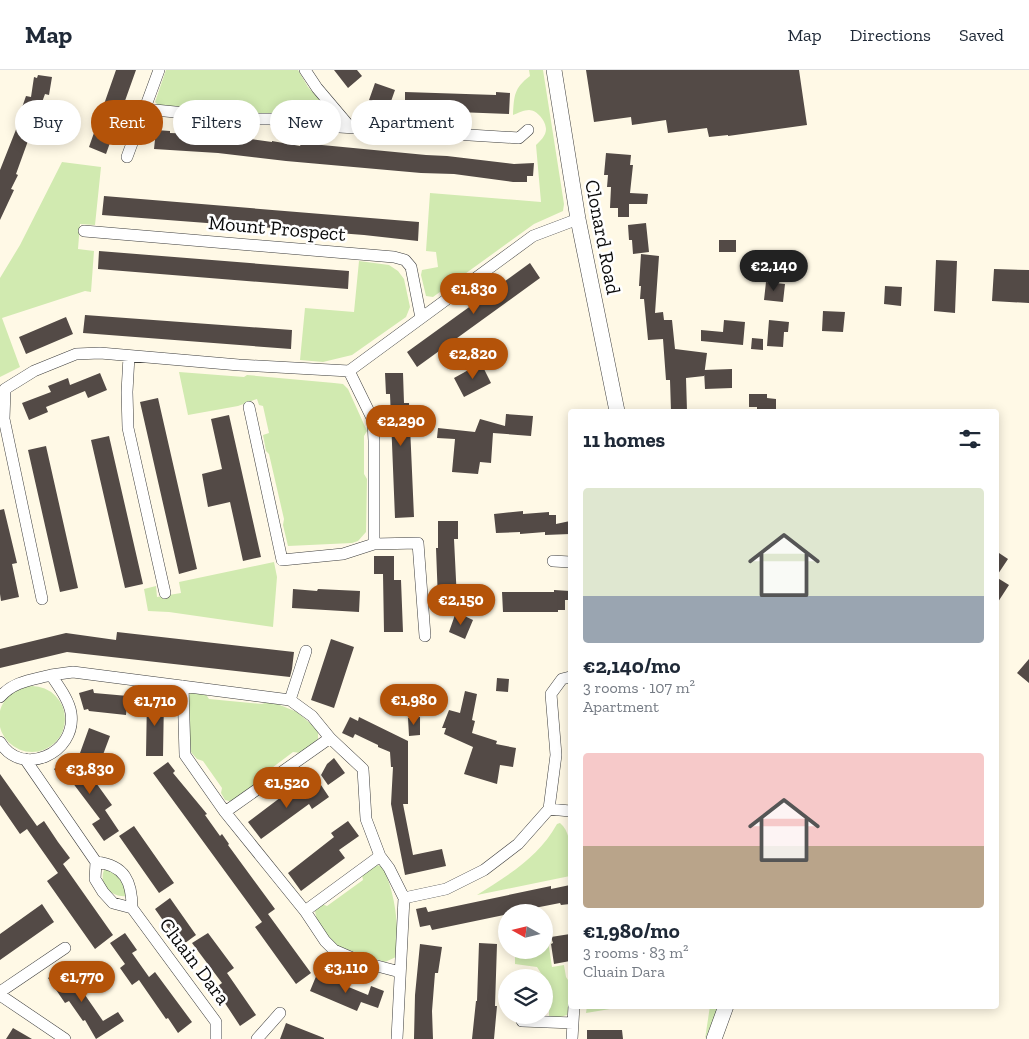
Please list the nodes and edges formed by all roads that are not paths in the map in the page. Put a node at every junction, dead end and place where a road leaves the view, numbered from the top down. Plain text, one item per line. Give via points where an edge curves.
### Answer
1 (159, 70) edge
2 (305, 70) edge
3 (554, 70) edge
4 (148, 100) edge
5 (163, 111) edge
6 (350, 127) junction
7 (528, 130) dead end
8 (132, 145) edge
9 (127, 158) dead end
10 (578, 219) junction
11 (84, 231) dead end
12 (421, 318) junction
13 (129, 356) junction
14 (349, 371) junction
15 (250, 407) dead end
16 (617, 409) edge
17 (374, 544) junction
18 (553, 561) dead end
19 (568, 562) edge
20 (165, 594) dead end
21 (42, 600) dead end
22 (425, 636) dead end
23 (306, 651) dead end
24 (51, 675) junction
25 (568, 678) edge
26 (183, 686) junction
27 (0, 696) edge
28 (290, 700) junction
29 (330, 738) junction
30 (0, 742) edge
31 (25, 759) junction
32 (549, 809) junction
33 (568, 811) edge
34 (225, 812) junction
35 (380, 856) junction
36 (96, 862) junction
37 (404, 898) junction
38 (132, 908) junction
39 (305, 911) junction
40 (66, 948) dead end
41 (400, 972) junction
42 (0, 994) edge
43 (574, 1009) edge
44 (725, 1009) edge
45 (280, 1013) dead end
46 (553, 1022) edge
47 (573, 1023) junction
48 (47, 1035) edge
49 (65, 1039) edge
50 (216, 1039) edge
51 (257, 1039) edge
52 (397, 1039) edge
53 (572, 1039) edge
54 (714, 1039) edge

1 - 4 street
2 - 6 street
3 - 10 street, Clonard Road
5 - 6 street
6 - 7 street via 519,138
8 - 9 street
10 - 12 street via 533,236
10 - 16 street, Clonard Road
11 - 12 street, Mount Prospect via 394,257 405,260 411,267
12 - 14 street
13 - 14 street
13 - 20 street via 128,428
13 - 21 street via 100,352 76,354 34,371 5,389 4,419
14 - 17 street via 373,420
15 - 17 street via 282,560 343,554
17 - 22 street via 418,543
18 - 19 street
23 - 28 street
24 - 26 street via 73,672
24 - 27 street via 22,681
24 - 31 street via 71,712 68,738 50,756
25 - 32 street via 562,679 552,694 556,755
26 - 28 street
26 - 34 street via 185,755
28 - 29 street via 312,716
29 - 34 street
29 - 35 street via 363,769 366,819
30 - 31 street, Cluain Dara via 12,754
31 - 36 street, Cluain Dara
32 - 33 street
32 - 37 street via 518,844 484,870 446,889
34 - 39 street
35 - 37 street
35 - 39 street
36 - 38 street, Cluain Dara via 95,879 103,892 113,903
36 - 38 street, Cluain Dara via 109,863 125,875 132,890
37 - 41 street
38 - 50 street, Cluain Dara via 216,1022
39 - 41 street via 334,950 362,962
40 - 42 street
41 - 52 street
42 - 48 street
43 - 47 street
44 - 54 street
45 - 51 street
46 - 47 street
47 - 53 street
48 - 49 street

